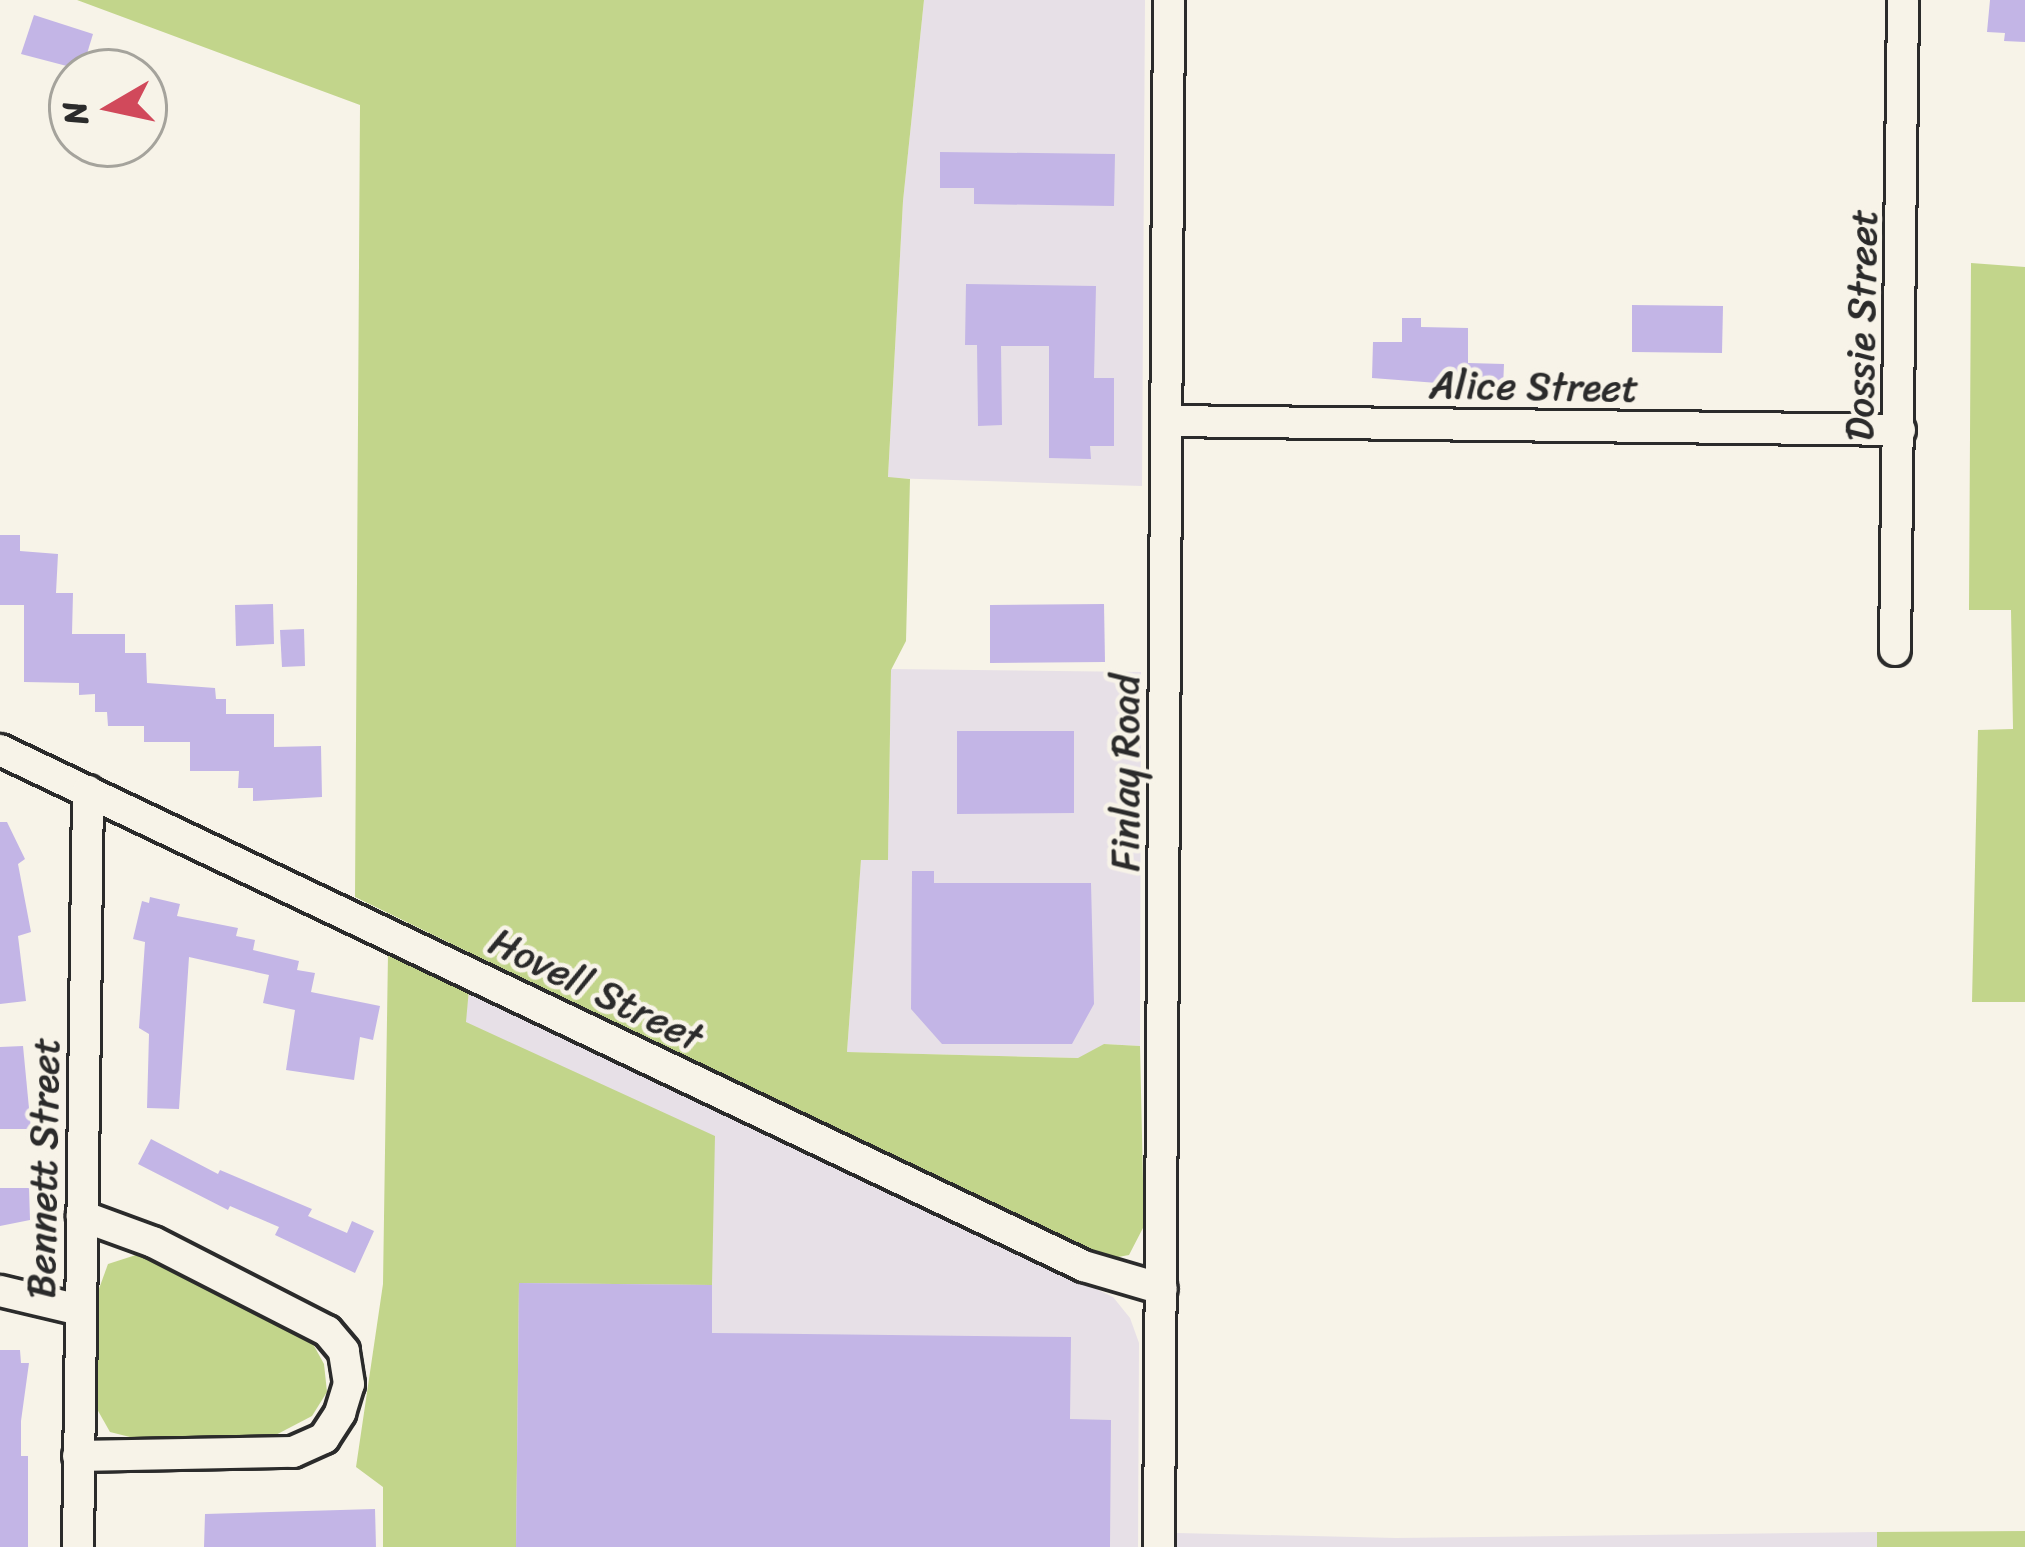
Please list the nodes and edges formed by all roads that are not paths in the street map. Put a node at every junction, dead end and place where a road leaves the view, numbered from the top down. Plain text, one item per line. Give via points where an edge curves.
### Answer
1 (1169, 0) edge
2 (1903, 0) edge
3 (1166, 422) junction
4 (1900, 430) junction
5 (1895, 650) dead end
6 (0, 750) edge
7 (88, 791) junction
8 (82, 1216) junction
9 (1162, 1289) junction
10 (0, 1291) edge
11 (80, 1310) junction
12 (78, 1456) junction
13 (78, 1547) edge
14 (1159, 1547) edge

1 - 3 street, Finlay Road
2 - 4 street, Dossie Street
3 - 4 street, Alice Street
3 - 9 street, Finlay Road
4 - 5 street, Dossie Street
6 - 7 street, Hovell Street
7 - 8 street, Bennett Street
7 - 9 street, Hovell Street via 1084,1266
8 - 11 street, Bennett Street
8 - 12 street via 153,1242 327,1331 344,1351 349,1384 324,1438 293,1452
9 - 14 street, Finlay Road
10 - 11 street
11 - 12 street, Bennett Street
12 - 13 street, Bennett Street

